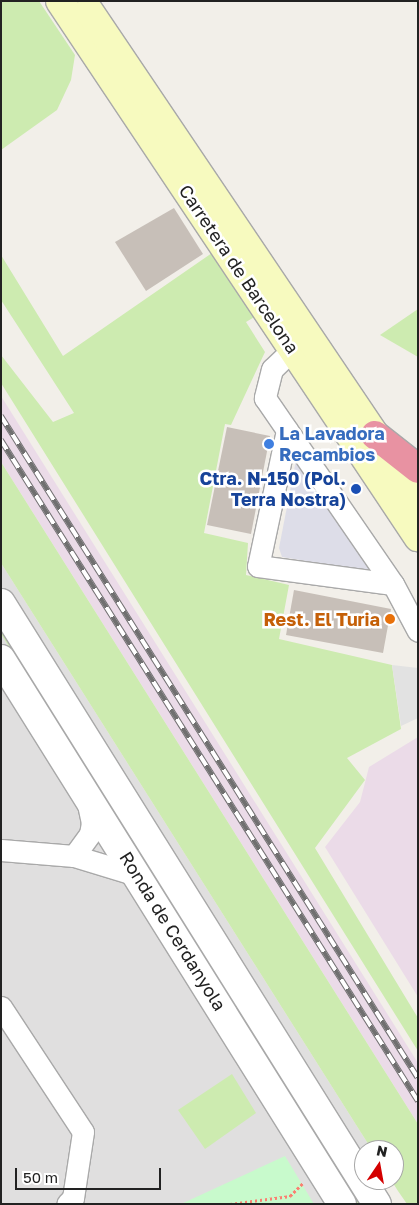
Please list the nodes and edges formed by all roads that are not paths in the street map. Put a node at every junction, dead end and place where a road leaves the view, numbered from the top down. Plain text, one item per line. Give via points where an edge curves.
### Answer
1 (60, 1) edge
2 (81, 1) edge
3 (114, 84) junction
4 (173, 133) junction
5 (293, 350) junction
6 (287, 430) junction
7 (376, 435) junction
8 (418, 469) edge
9 (381, 481) junction
10 (418, 499) edge
11 (418, 519) edge
12 (418, 537) edge
13 (393, 584) junction
14 (1, 604) edge
15 (418, 631) edge
16 (1, 659) edge
17 (84, 792) junction
18 (1, 850) edge
19 (74, 856) junction
20 (137, 875) junction
21 (2, 1010) edge
22 (279, 1047) junction
23 (354, 1147) edge
24 (381, 1190) edge
25 (73, 1202) edge
26 (342, 1204) edge
27 (377, 1204) edge
28 (390, 1204) edge

1 - 3 main road, Carretera de Barcelona
2 - 3 main road via 109,58
2 - 4 main road, Carretera de Barcelona
3 - 4 main road via 134,93 151,117
3 - 5 main road, Carretera de Barcelona
4 - 7 main road, Carretera de Barcelona
5 - 6 street via 272,369 265,398
5 - 9 main road, Carretera de Barcelona
6 - 13 street
6 - 13 street via 258,566
7 - 8 highway
7 - 10 main road, Carretera de Barcelona
9 - 11 main road
9 - 12 main road, Carretera de Barcelona
13 - 15 street
14 - 22 street, Ronda de Cerdanyola
16 - 17 street, Ronda de Cerdanyola
17 - 19 street via 92,823 85,844
17 - 20 street, Ronda de Cerdanyola
18 - 19 street
19 - 20 street
20 - 26 street, Ronda de Cerdanyola
21 - 25 street via 83,1132
22 - 23 street, Ronda de Cerdanyola via 306,1072
22 - 27 street, Ronda de Cerdanyola
24 - 28 street

